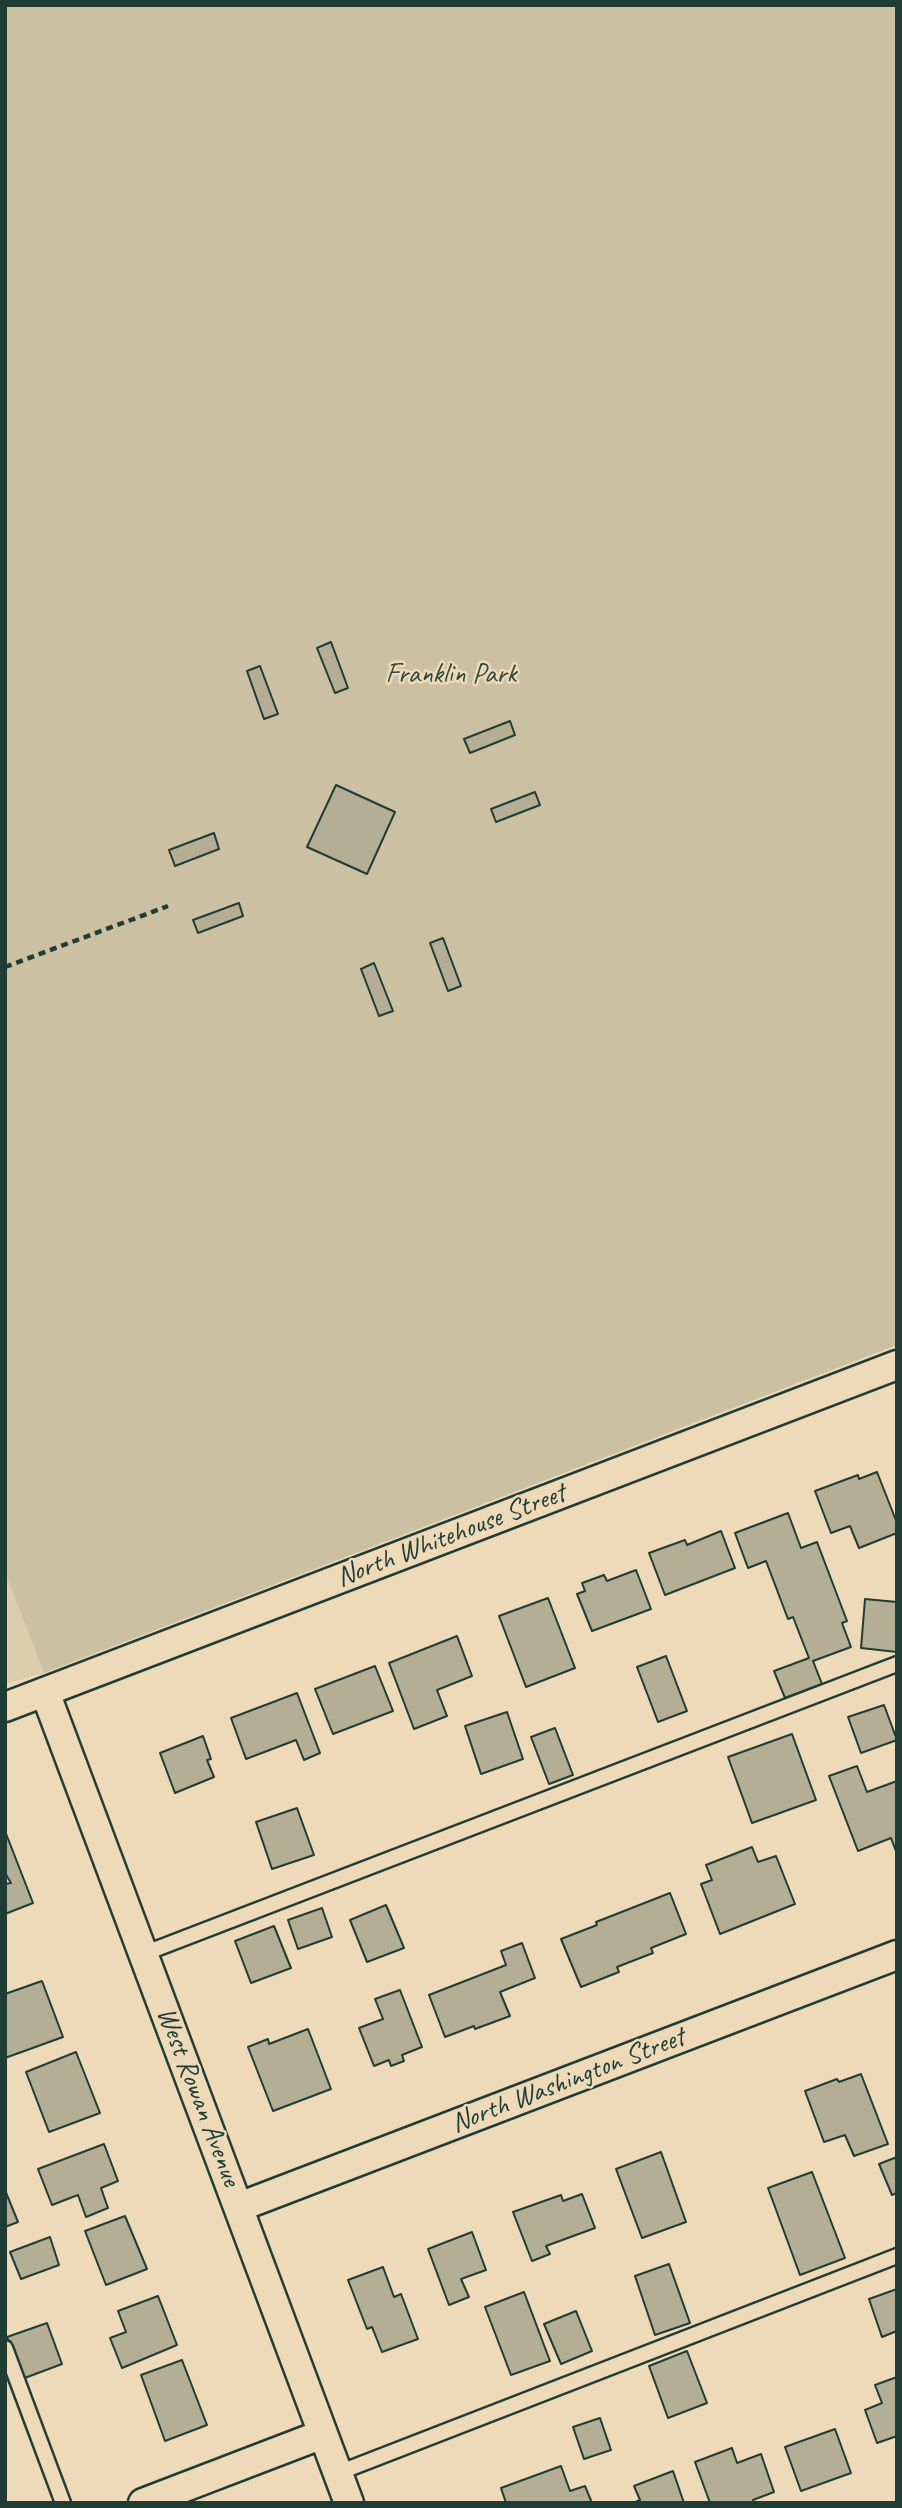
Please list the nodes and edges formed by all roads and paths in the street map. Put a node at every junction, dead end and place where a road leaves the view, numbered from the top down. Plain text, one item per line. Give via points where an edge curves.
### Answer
1 (168, 906) dead end
2 (5, 967) edge
3 (897, 1365) edge
4 (897, 1664) edge
5 (44, 1692) junction
6 (5, 1707) edge
7 (144, 1954) junction
8 (897, 1955) edge
9 (239, 2207) junction
10 (897, 2256) edge
11 (5, 2348) edge
12 (323, 2434) junction
13 (338, 2473) junction
14 (63, 2503) edge
15 (143, 2503) edge
16 (349, 2503) edge

1 - 2 path
3 - 5 street, North Whitehouse Street
4 - 7 lane
5 - 6 street, North Whitehouse Street
5 - 7 street, West Rowan Avenue
7 - 9 street, West Rowan Avenue
8 - 9 street, North Washington Street
9 - 12 street, West Rowan Avenue
10 - 13 lane
11 - 14 lane
12 - 13 street, West Rowan Avenue
12 - 15 street
13 - 16 street, West Rowan Avenue

